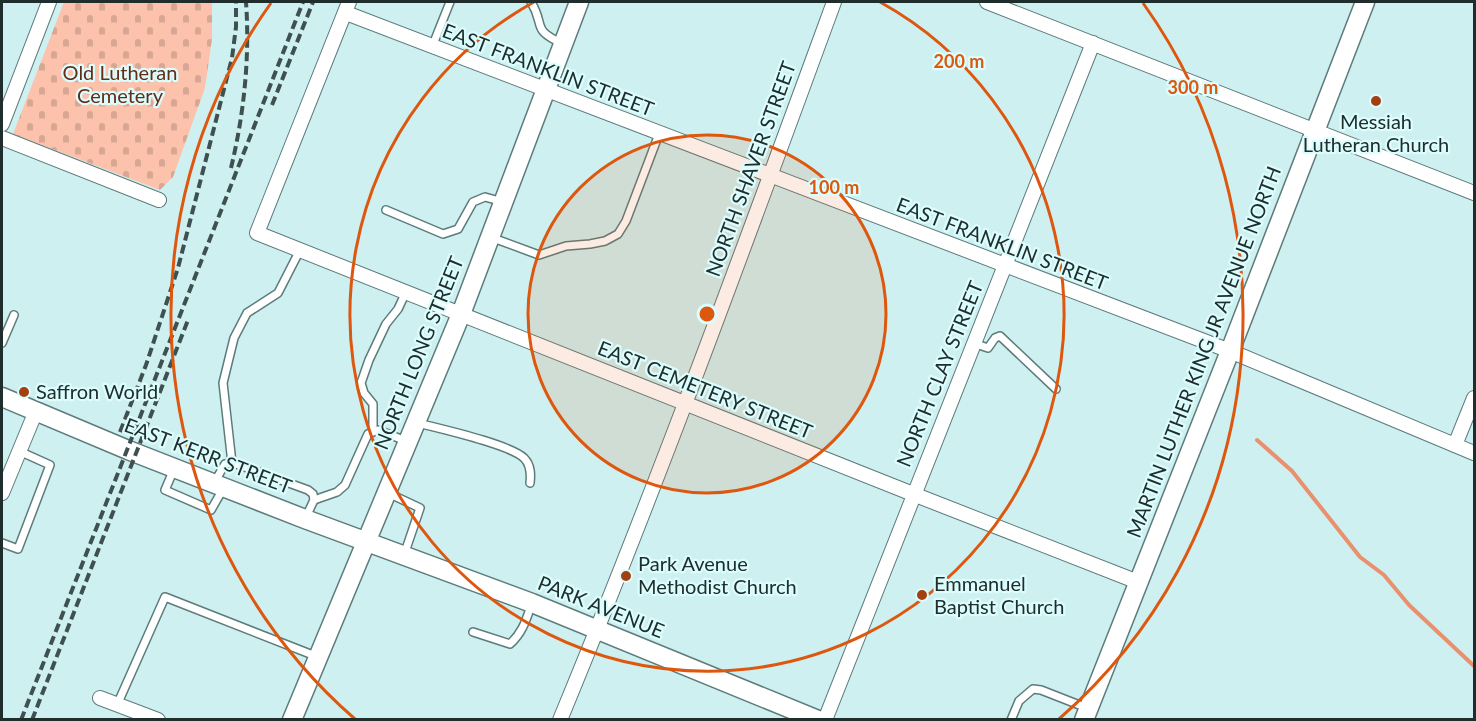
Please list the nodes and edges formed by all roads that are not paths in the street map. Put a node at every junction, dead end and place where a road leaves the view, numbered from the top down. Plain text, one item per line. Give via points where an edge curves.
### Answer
1 (47, 2) edge
2 (450, 2) edge
3 (531, 2) edge
4 (579, 2) edge
5 (834, 2) edge
6 (987, 2) edge
7 (1365, 2) edge
8 (347, 8) edge
9 (1093, 43) junction
10 (563, 44) junction
11 (432, 47) junction
12 (545, 91) junction
13 (2, 124) edge
14 (1314, 130) junction
15 (659, 134) junction
16 (2, 138) edge
17 (770, 176) junction
18 (1474, 193) edge
19 (159, 200) dead end
20 (503, 202) junction
21 (386, 210) dead end
22 (490, 237) junction
23 (300, 250) junction
24 (1004, 266) junction
25 (406, 292) junction
26 (461, 314) junction
27 (14, 315) dead end
28 (2, 343) edge
29 (973, 343) junction
30 (1230, 351) junction
31 (1056, 389) dead end
32 (2, 397) edge
33 (1474, 398) edge
34 (685, 403) junction
35 (36, 411) junction
36 (416, 422) junction
37 (374, 430) junction
38 (407, 441) junction
39 (1455, 445) junction
40 (19, 451) junction
41 (1474, 453) edge
42 (232, 463) junction
43 (175, 468) junction
44 (530, 483) dead end
45 (219, 485) junction
46 (386, 492) junction
47 (2, 493) edge
48 (912, 494) junction
49 (314, 500) junction
50 (305, 519) junction
51 (365, 542) junction
52 (2, 543) edge
53 (403, 556) junction
54 (1138, 582) junction
55 (532, 603) junction
56 (597, 630) junction
57 (473, 632) dead end
58 (318, 657) junction
59 (100, 698) dead end
60 (117, 705) junction
61 (1086, 714) edge
62 (158, 720) edge
63 (292, 720) edge
64 (560, 720) edge
65 (818, 720) edge
66 (825, 720) edge
67 (1011, 720) edge

1 - 13 street
2 - 11 lane
3 - 10 lane via 540,29
4 - 10 street, NORTH LONG STREET
5 - 17 street, NORTH SHAVER STREET
6 - 9 street
7 - 14 street, MARTIN LUTHER KING JR AVENUE NORTH
8 - 11 street, EAST FRANKLIN STREET
8 - 23 street, EAST CEMETERY STREET via 258,232
9 - 14 street
9 - 24 street, NORTH CLAY STREET
10 - 12 street, NORTH LONG STREET
11 - 12 street, EAST FRANKLIN STREET
12 - 15 street, EAST FRANKLIN STREET
12 - 20 street, NORTH LONG STREET
14 - 18 street
14 - 30 street, MARTIN LUTHER KING JR AVENUE NORTH
15 - 17 street, EAST FRANKLIN STREET
15 - 22 lane via 618,234 605,241 566,246 539,255
16 - 19 street
17 - 24 street, EAST FRANKLIN STREET
17 - 34 street, NORTH SHAVER STREET
20 - 21 lane via 485,197 473,202 458,229 443,234
20 - 22 street, NORTH LONG STREET
22 - 26 street, NORTH LONG STREET
23 - 25 street, EAST CEMETERY STREET
23 - 42 lane via 278,293 247,313 234,338 223,383
24 - 29 street, NORTH CLAY STREET
24 - 30 street, EAST FRANKLIN STREET
25 - 26 street, EAST CEMETERY STREET
25 - 37 lane via 386,324 361,383 374,404
26 - 34 street, EAST CEMETERY STREET
26 - 36 street, NORTH LONG STREET
27 - 28 lane
29 - 31 lane via 988,348 1000,336
29 - 48 street, NORTH CLAY STREET
30 - 39 street, EAST FRANKLIN STREET
30 - 54 street, MARTIN LUTHER KING JR AVENUE NORTH
32 - 35 street, EAST KERR STREET
33 - 39 street
34 - 48 street, EAST CEMETERY STREET
34 - 56 street, NORTH SHAVER STREET
35 - 40 street
35 - 43 street, EAST KERR STREET
36 - 38 street, NORTH LONG STREET
36 - 44 lane via 508,449 524,458 531,470
37 - 38 lane
37 - 49 lane via 368,434 345,485
38 - 46 street, NORTH LONG STREET
39 - 41 street, EAST FRANKLIN STREET
40 - 47 street
40 - 52 lane via 50,465 18,549
42 - 45 lane via 220,469
42 - 49 lane via 308,490
43 - 45 street, EAST KERR STREET
43 - 45 lane via 165,490 211,510
45 - 50 street, EAST KERR STREET
46 - 51 street, NORTH LONG STREET
46 - 53 lane via 420,508
48 - 54 street, EAST CEMETERY STREET
48 - 66 street, NORTH CLAY STREET
49 - 50 lane
50 - 51 street, EAST KERR STREET
51 - 53 street, PARK AVENUE
51 - 58 street, NORTH LONG STREET
53 - 55 street, PARK AVENUE
54 - 61 street, MARTIN LUTHER KING JR AVENUE NORTH
55 - 56 street, PARK AVENUE
55 - 57 lane via 520,634 510,644
56 - 64 street, NORTH SHAVER STREET
56 - 65 street, PARK AVENUE
58 - 60 lane via 165,597
58 - 63 street, NORTH LONG STREET
59 - 60 street
60 - 62 street
61 - 67 lane via 1033,689 1019,701

